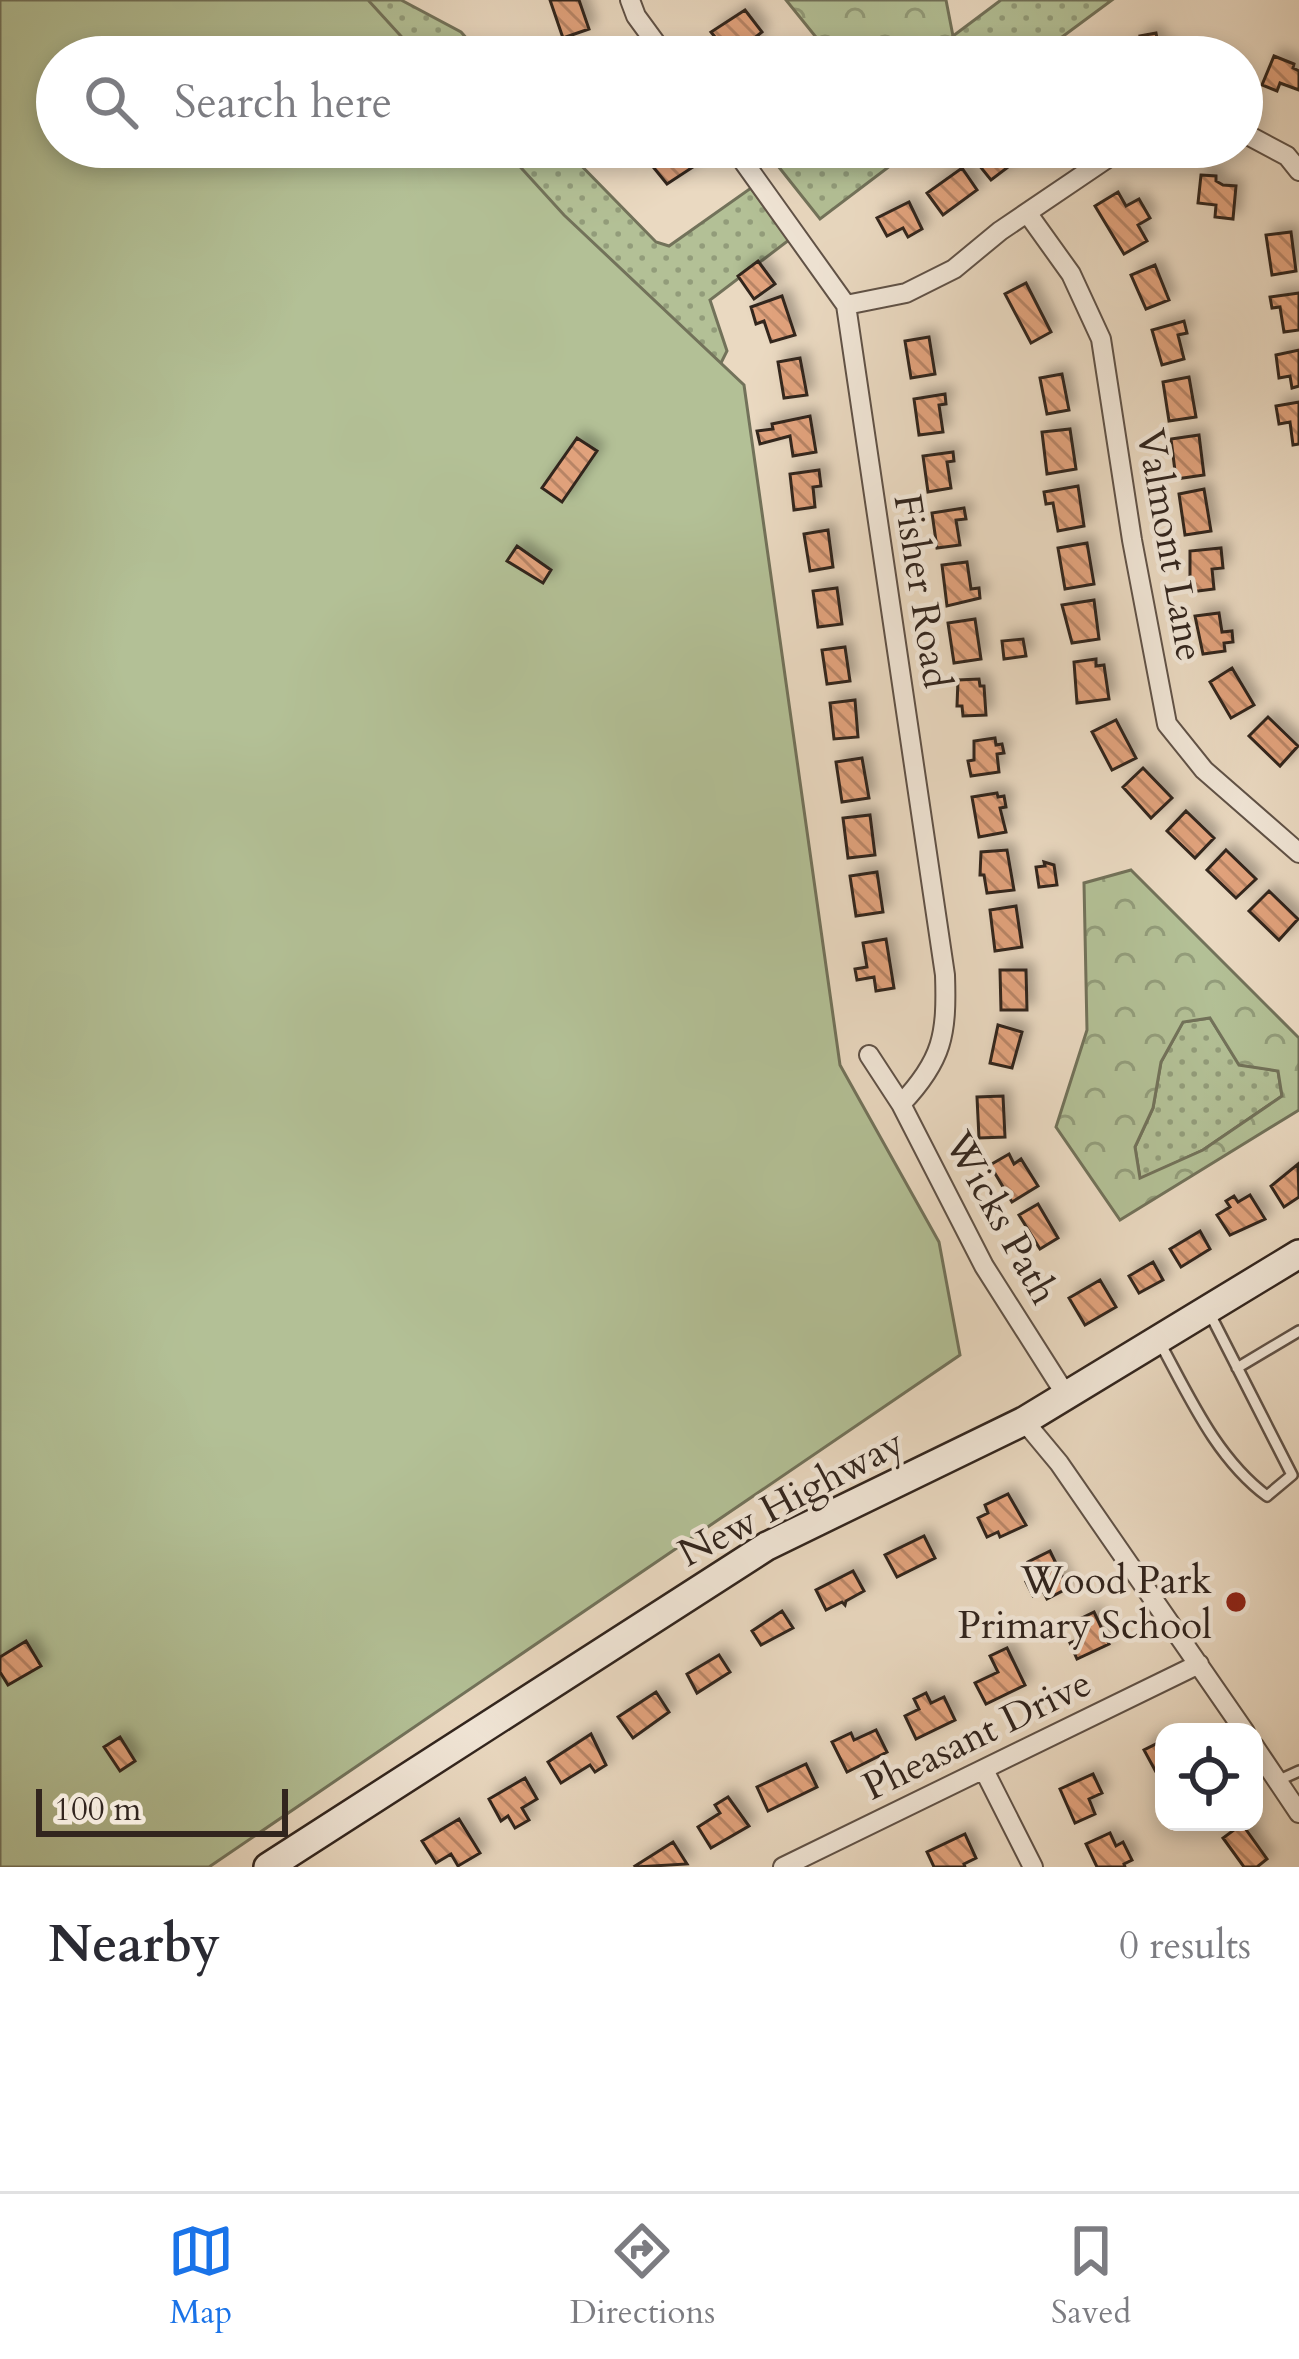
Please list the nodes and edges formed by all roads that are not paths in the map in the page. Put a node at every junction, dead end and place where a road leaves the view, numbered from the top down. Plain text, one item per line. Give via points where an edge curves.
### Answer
1 (630, 0) edge
2 (651, 36) edge
3 (1263, 143) edge
4 (748, 168) edge
5 (1094, 168) edge
6 (1299, 171) edge
7 (1028, 214) junction
8 (846, 304) junction
9 (1299, 853) edge
10 (869, 1055) dead end
11 (928, 1076) joint
12 (901, 1104) junction
13 (1299, 1254) edge
14 (1208, 1310) junction
15 (1299, 1331) edge
16 (1158, 1340) junction
17 (1238, 1368) junction
18 (1066, 1395) junction
19 (1024, 1421) junction
20 (1199, 1664) junction
21 (1239, 1723) edge
22 (1263, 1759) edge
23 (984, 1770) junction
24 (1299, 1771) edge
25 (1277, 1780) junction
26 (1299, 1813) edge
27 (268, 1867) edge
28 (784, 1867) edge
29 (1033, 1867) edge

1 - 2 street
3 - 6 street
4 - 8 street, Fisher Road
5 - 7 street
7 - 8 street via 906,293
7 - 9 street, Valmont Lane via 1072,274 1101,339 1167,724 1204,770
8 - 11 street, Fisher Road via 945,975 946,1030
10 - 12 street
11 - 12 street, Wicks Path
12 - 18 street, Wicks Path via 984,1266
13 - 14 street, New Highway
14 - 16 street, New Highway
14 - 17 lane
15 - 17 lane
16 - 17 lane via 1206,1426 1243,1478 1267,1496 1292,1475
16 - 18 street, New Highway
18 - 19 street, New Highway
19 - 20 street
19 - 27 street, New Highway via 767,1546
20 - 21 street
20 - 23 street, Pheasant Drive
22 - 25 street
23 - 28 street, Pheasant Drive
23 - 29 street
24 - 25 lane
25 - 26 street

